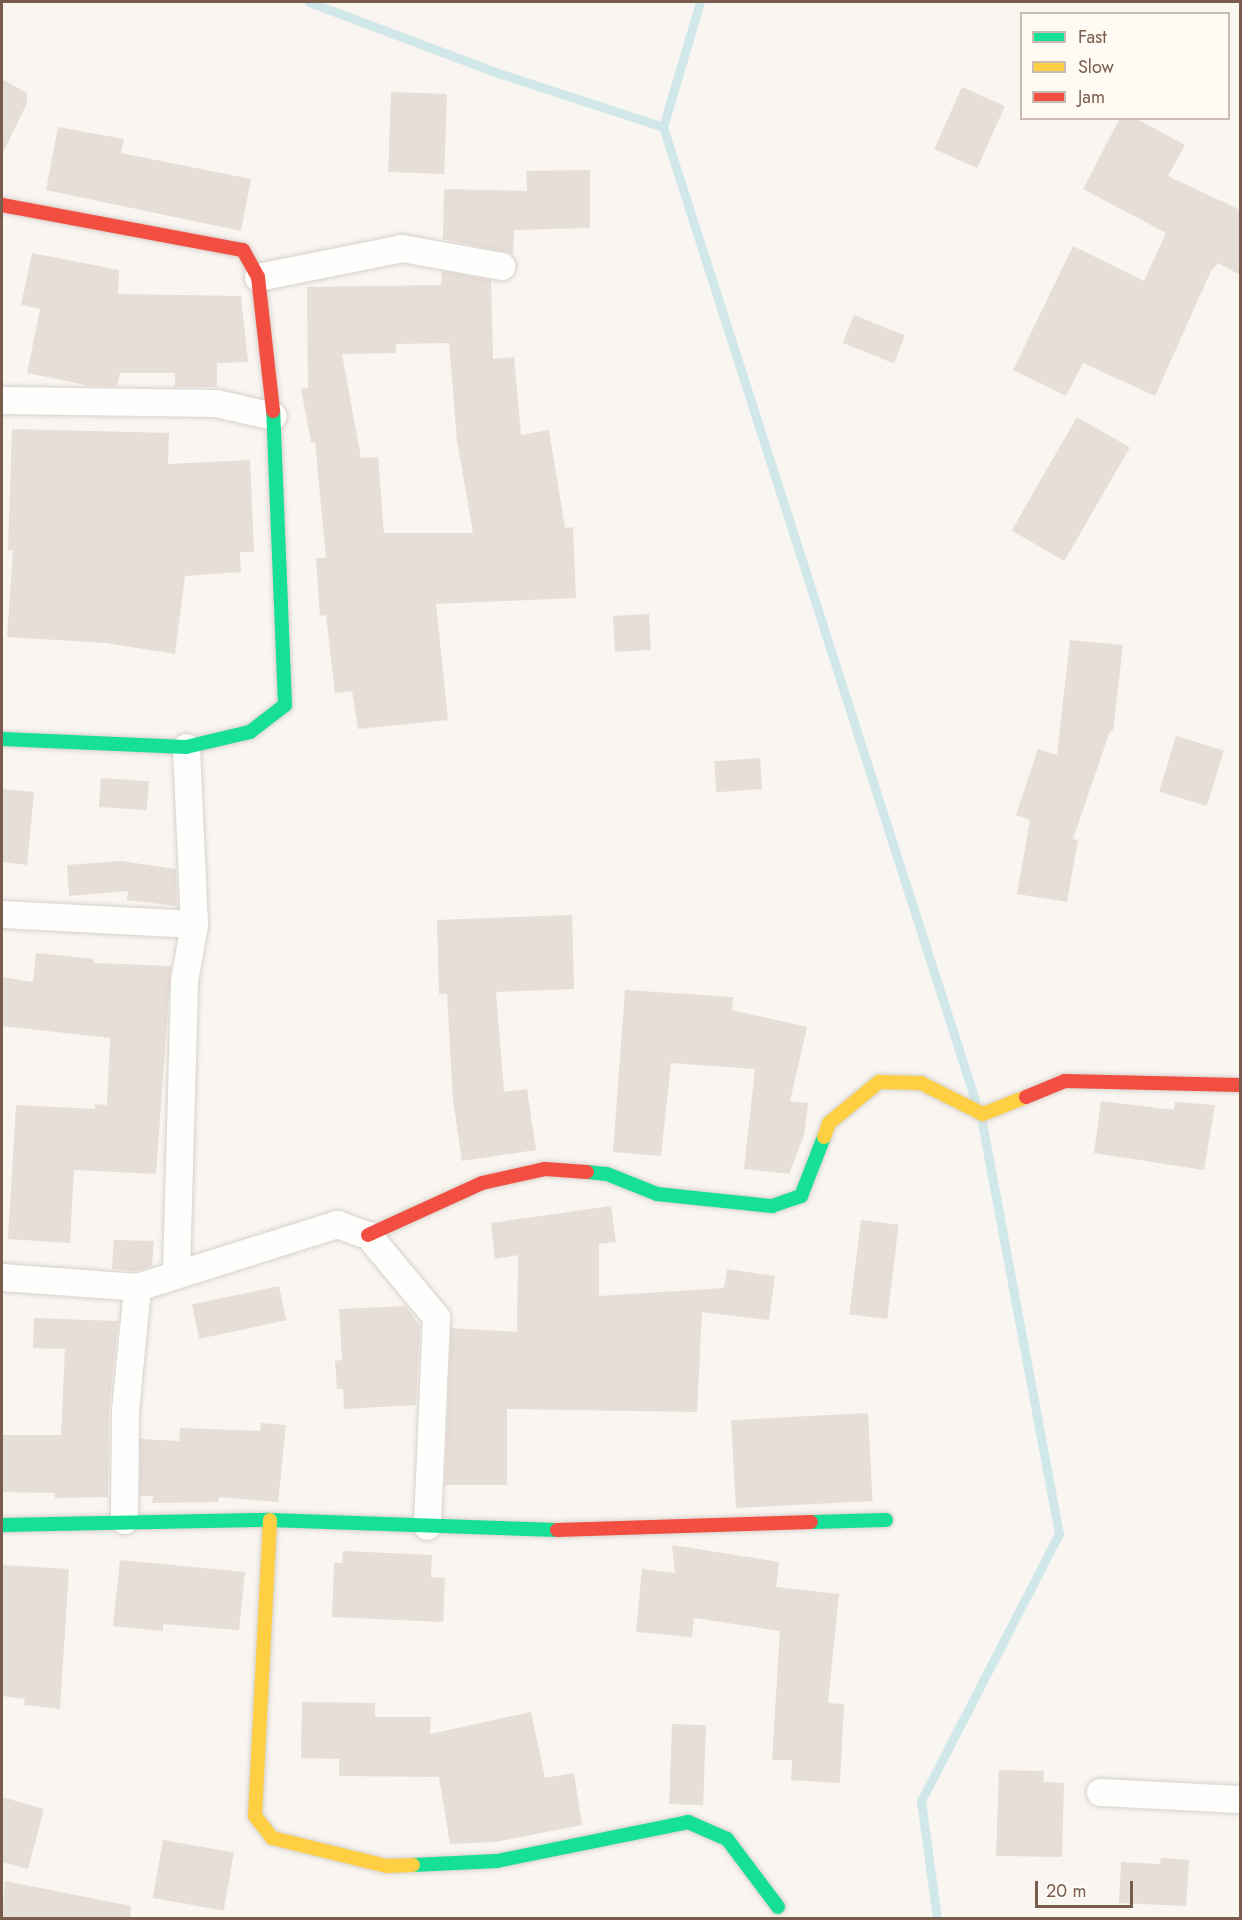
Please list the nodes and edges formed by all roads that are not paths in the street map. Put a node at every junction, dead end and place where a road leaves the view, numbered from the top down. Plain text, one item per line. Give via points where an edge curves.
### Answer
1 (2, 205) edge
2 (501, 266) dead end
3 (258, 277) junction
4 (2, 400) edge
5 (273, 416) junction
6 (2, 739) edge
7 (186, 747) junction
8 (2, 914) edge
9 (194, 924) junction
10 (1240, 1085) edge
11 (368, 1235) junction
12 (176, 1272) junction
13 (2, 1277) edge
14 (137, 1287) junction
15 (124, 1520) junction
16 (270, 1520) junction
17 (886, 1520) dead end
18 (2, 1525) edge
19 (426, 1526) junction
20 (1100, 1792) dead end
21 (1240, 1798) edge
22 (778, 1907) dead end

1 - 3 street via 243,250
2 - 3 street via 402,248
3 - 5 street
4 - 5 street via 216,403
5 - 7 street via 285,705 250,732
6 - 7 street
7 - 9 street
8 - 9 street
9 - 12 street via 184,981
10 - 11 street via 1065,1081 983,1114 921,1083 879,1082 829,1123 801,1196 772,1206 657,1194 607,1174 545,1169 482,1183
11 - 12 street via 337,1224
11 - 19 street via 436,1317
12 - 14 street
13 - 14 street
14 - 15 street via 125,1410
15 - 16 street
15 - 18 street
16 - 19 street
16 - 22 street via 255,1816 272,1838 387,1866 497,1861 688,1822 727,1839
17 - 19 street via 540,1530
20 - 21 street

